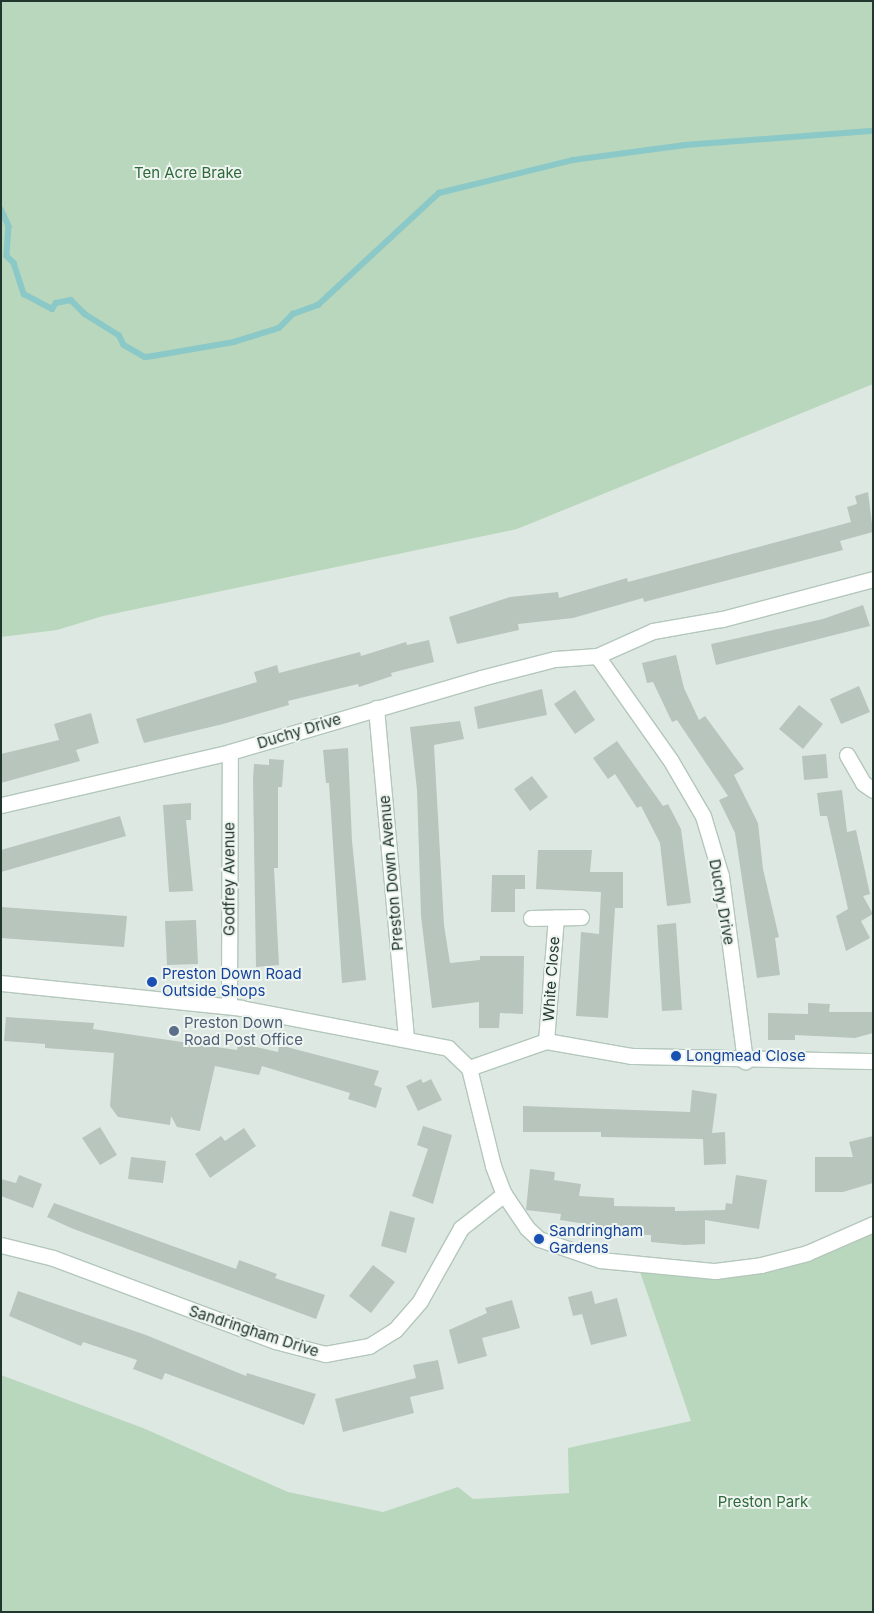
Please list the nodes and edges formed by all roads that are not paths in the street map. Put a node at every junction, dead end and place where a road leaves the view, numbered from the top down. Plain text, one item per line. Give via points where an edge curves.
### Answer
1 (873, 579) edge
2 (597, 656) junction
3 (376, 708) junction
4 (230, 752) junction
5 (847, 755) dead end
6 (873, 790) edge
7 (1, 805) edge
8 (556, 917) junction
9 (581, 917) dead end
10 (530, 918) dead end
11 (1, 983) edge
12 (228, 1006) junction
13 (406, 1038) junction
14 (546, 1041) junction
15 (745, 1061) junction
16 (873, 1061) edge
17 (468, 1068) junction
18 (504, 1194) junction
19 (873, 1224) edge
20 (1, 1245) edge

1 - 2 street, Duchy Drive via 722,619 653,631
2 - 3 street, Duchy Drive via 555,659
2 - 15 street, Duchy Drive via 671,761 703,816 721,876
3 - 4 street, Duchy Drive
3 - 13 street, Preston Down Avenue
4 - 7 street, Duchy Drive
4 - 12 street, Godfrey Avenue
5 - 6 street via 863,783
8 - 9 street, White Close
8 - 10 street, White Close
8 - 14 street, White Close
11 - 12 street
12 - 13 street
13 - 17 street via 448,1048
14 - 15 street via 631,1056
14 - 17 street
15 - 16 street
17 - 18 street
18 - 19 street via 526,1228 539,1239 600,1260 638,1266 715,1271 761,1266 807,1253
18 - 20 street, Sandringham Drive via 462,1228 420,1301 394,1330 369,1346 325,1354 275,1341 53,1258

